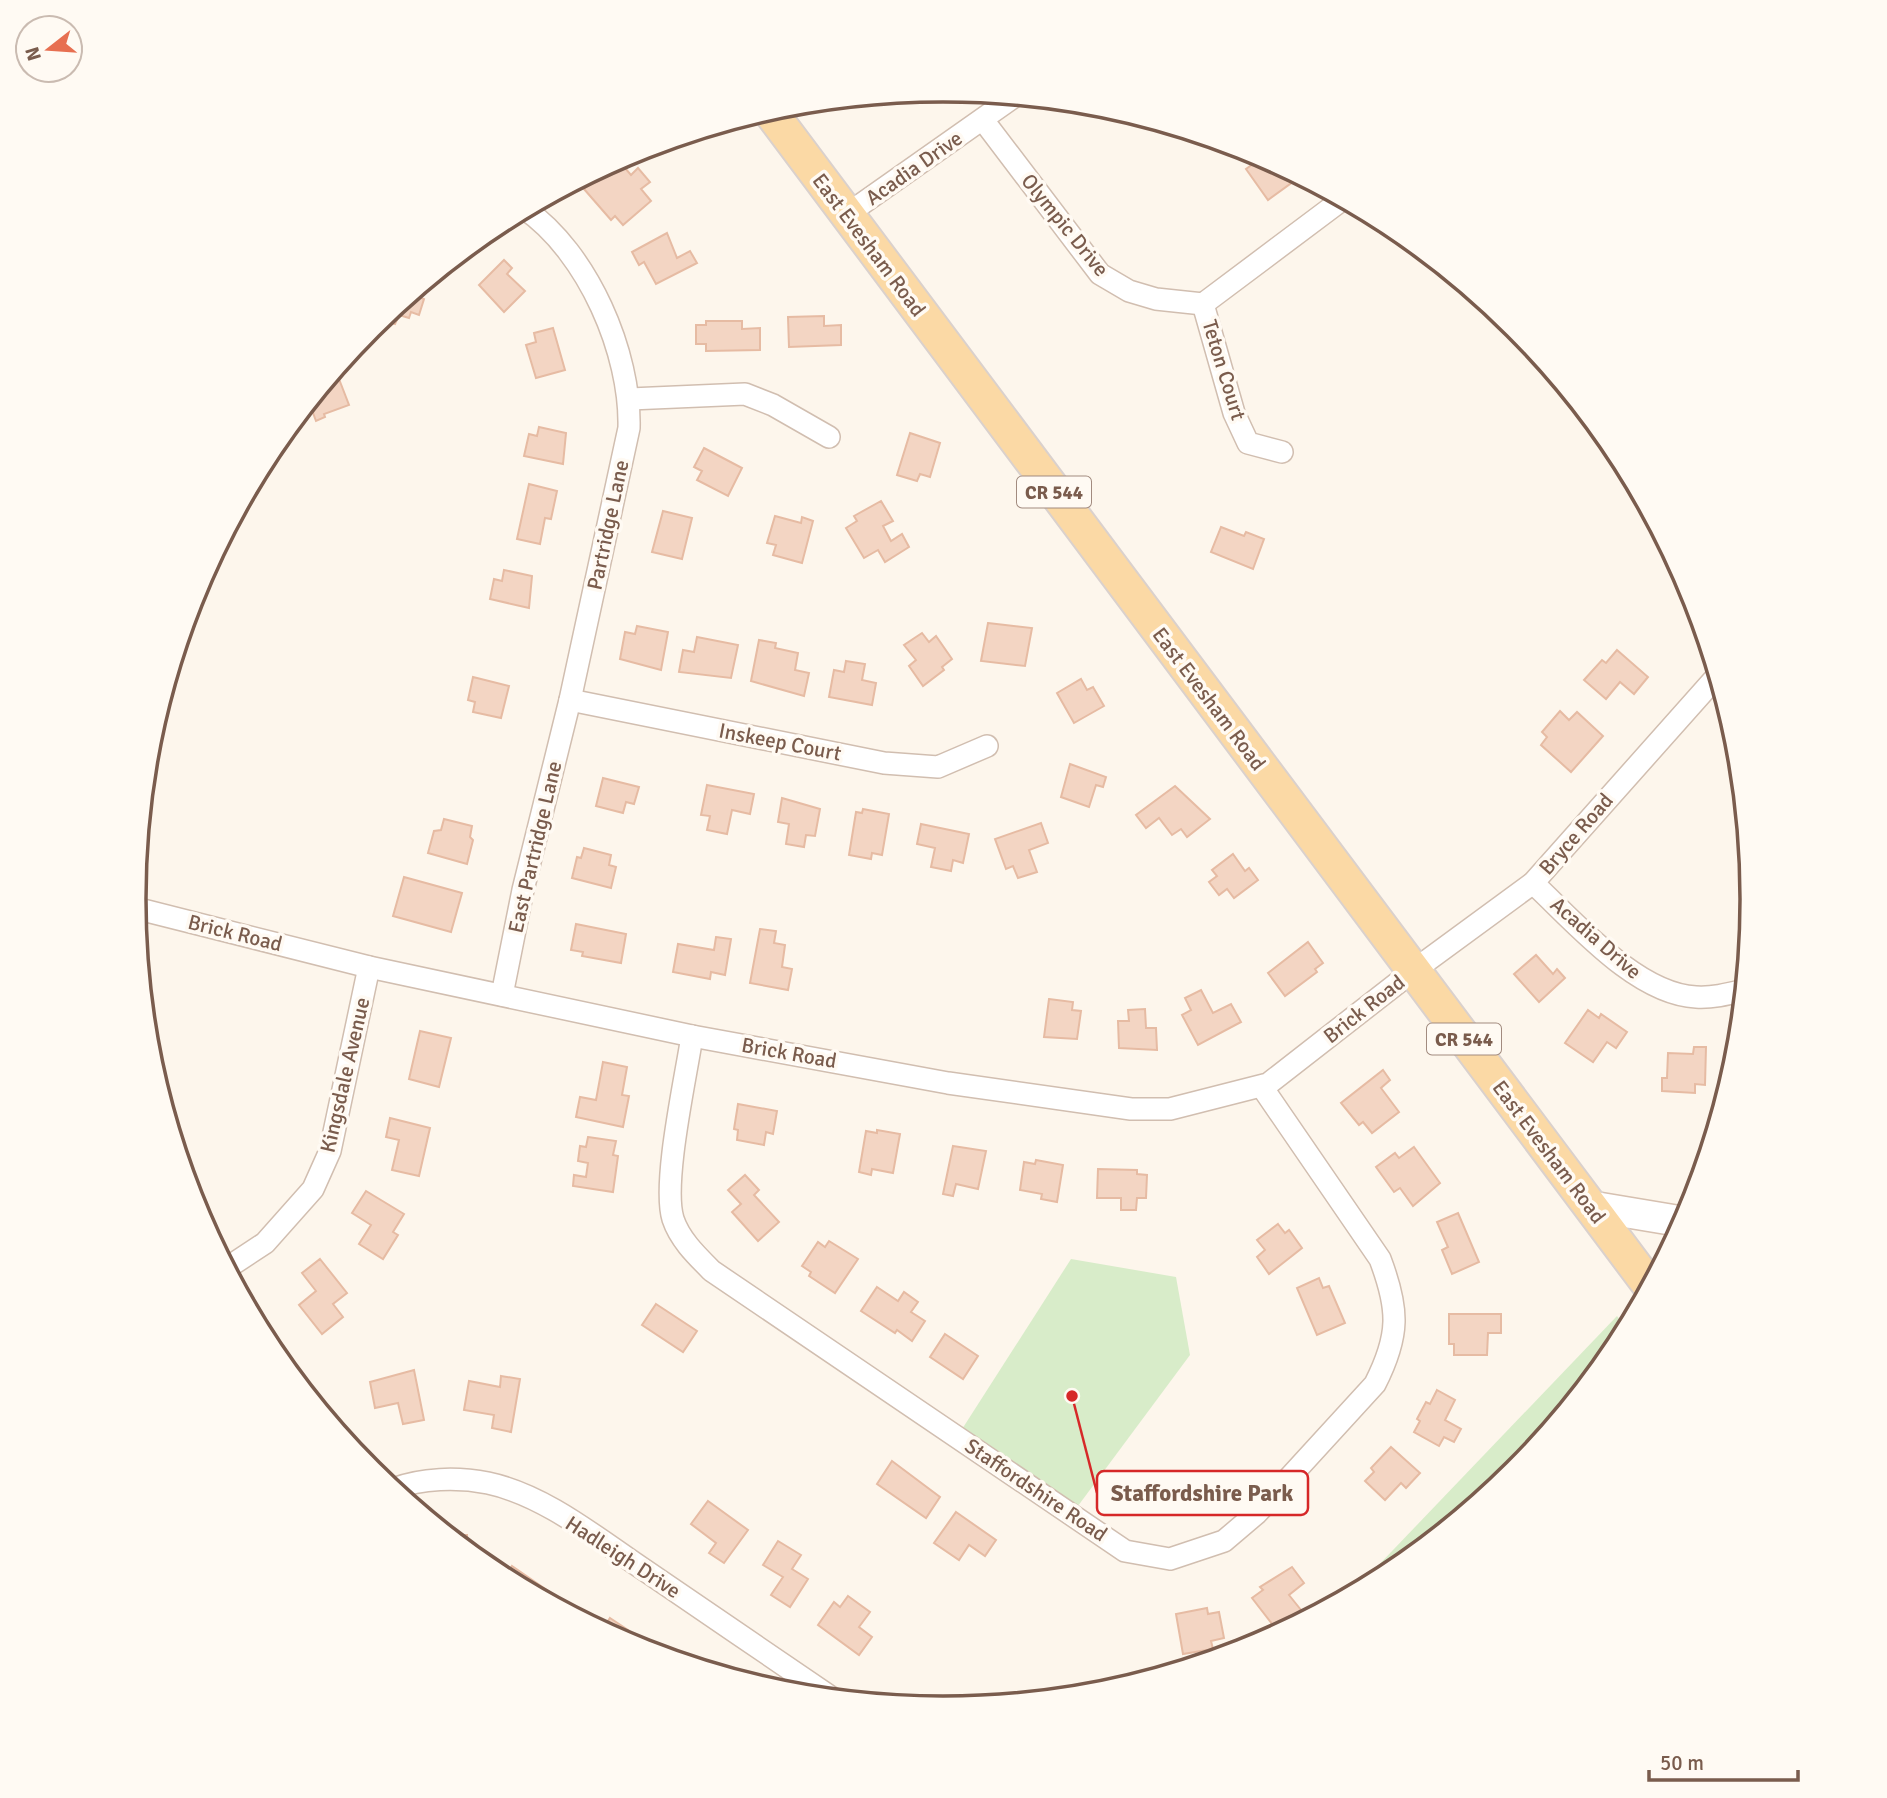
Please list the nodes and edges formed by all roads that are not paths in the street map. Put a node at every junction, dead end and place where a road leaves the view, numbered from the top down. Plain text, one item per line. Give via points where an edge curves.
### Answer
1 (1005, 104) edge
2 (776, 120) edge
3 (983, 120) junction
4 (1335, 205) edge
5 (846, 215) junction
6 (532, 216) edge
7 (1203, 303) junction
8 (630, 399) junction
9 (829, 437) dead end
10 (1282, 452) dead end
11 (1711, 681) edge
12 (570, 700) junction
13 (987, 746) dead end
14 (1533, 884) junction
15 (146, 911) edge
16 (369, 967) junction
17 (1413, 971) junction
18 (1735, 992) edge
19 (502, 995) junction
20 (692, 1035) junction
21 (1262, 1087) junction
22 (1589, 1206) junction
23 (1673, 1220) edge
24 (234, 1263) edge
25 (1644, 1279) edge
26 (404, 1486) edge
27 (814, 1686) edge

1 - 3 street, Acadia Drive
2 - 5 main road, East Evesham Road / CR 544
3 - 5 street, Acadia Drive
3 - 7 street, Olympic Drive via 1100,274 1156,299
4 - 7 street
5 - 17 main road, East Evesham Road / CR 544
6 - 8 street, Partridge Lane via 567,248 596,294
7 - 10 street, Teton Court via 1234,413 1248,443
8 - 9 street via 745,394
8 - 12 street, Partridge Lane via 629,428
11 - 14 street, Bryce Road
12 - 13 street, Inskeep Court via 884,763 938,767
12 - 19 street, East Partridge Lane
14 - 17 street, Bryce Road
14 - 18 street, Acadia Drive via 1637,977 1693,997
15 - 16 street, Brick Road
16 - 19 street, Brick Road
16 - 24 street, Kingsdale Avenue via 330,1151 313,1189 265,1244
17 - 21 street, Brick Road
17 - 22 main road, East Evesham Road / CR 544
19 - 20 street, Brick Road
20 - 21 street, Brick Road via 948,1083 1131,1109 1170,1109
20 - 21 street, Staffordshire Road via 669,1186 673,1219 694,1253 712,1271 1125,1551 1170,1559 1224,1541 1257,1513 1376,1384 1396,1324 1391,1289 1380,1259
22 - 23 main road
22 - 25 main road, East Evesham Road / CR 544
26 - 27 street, Hadleigh Drive via 460,1479 490,1483 537,1502

